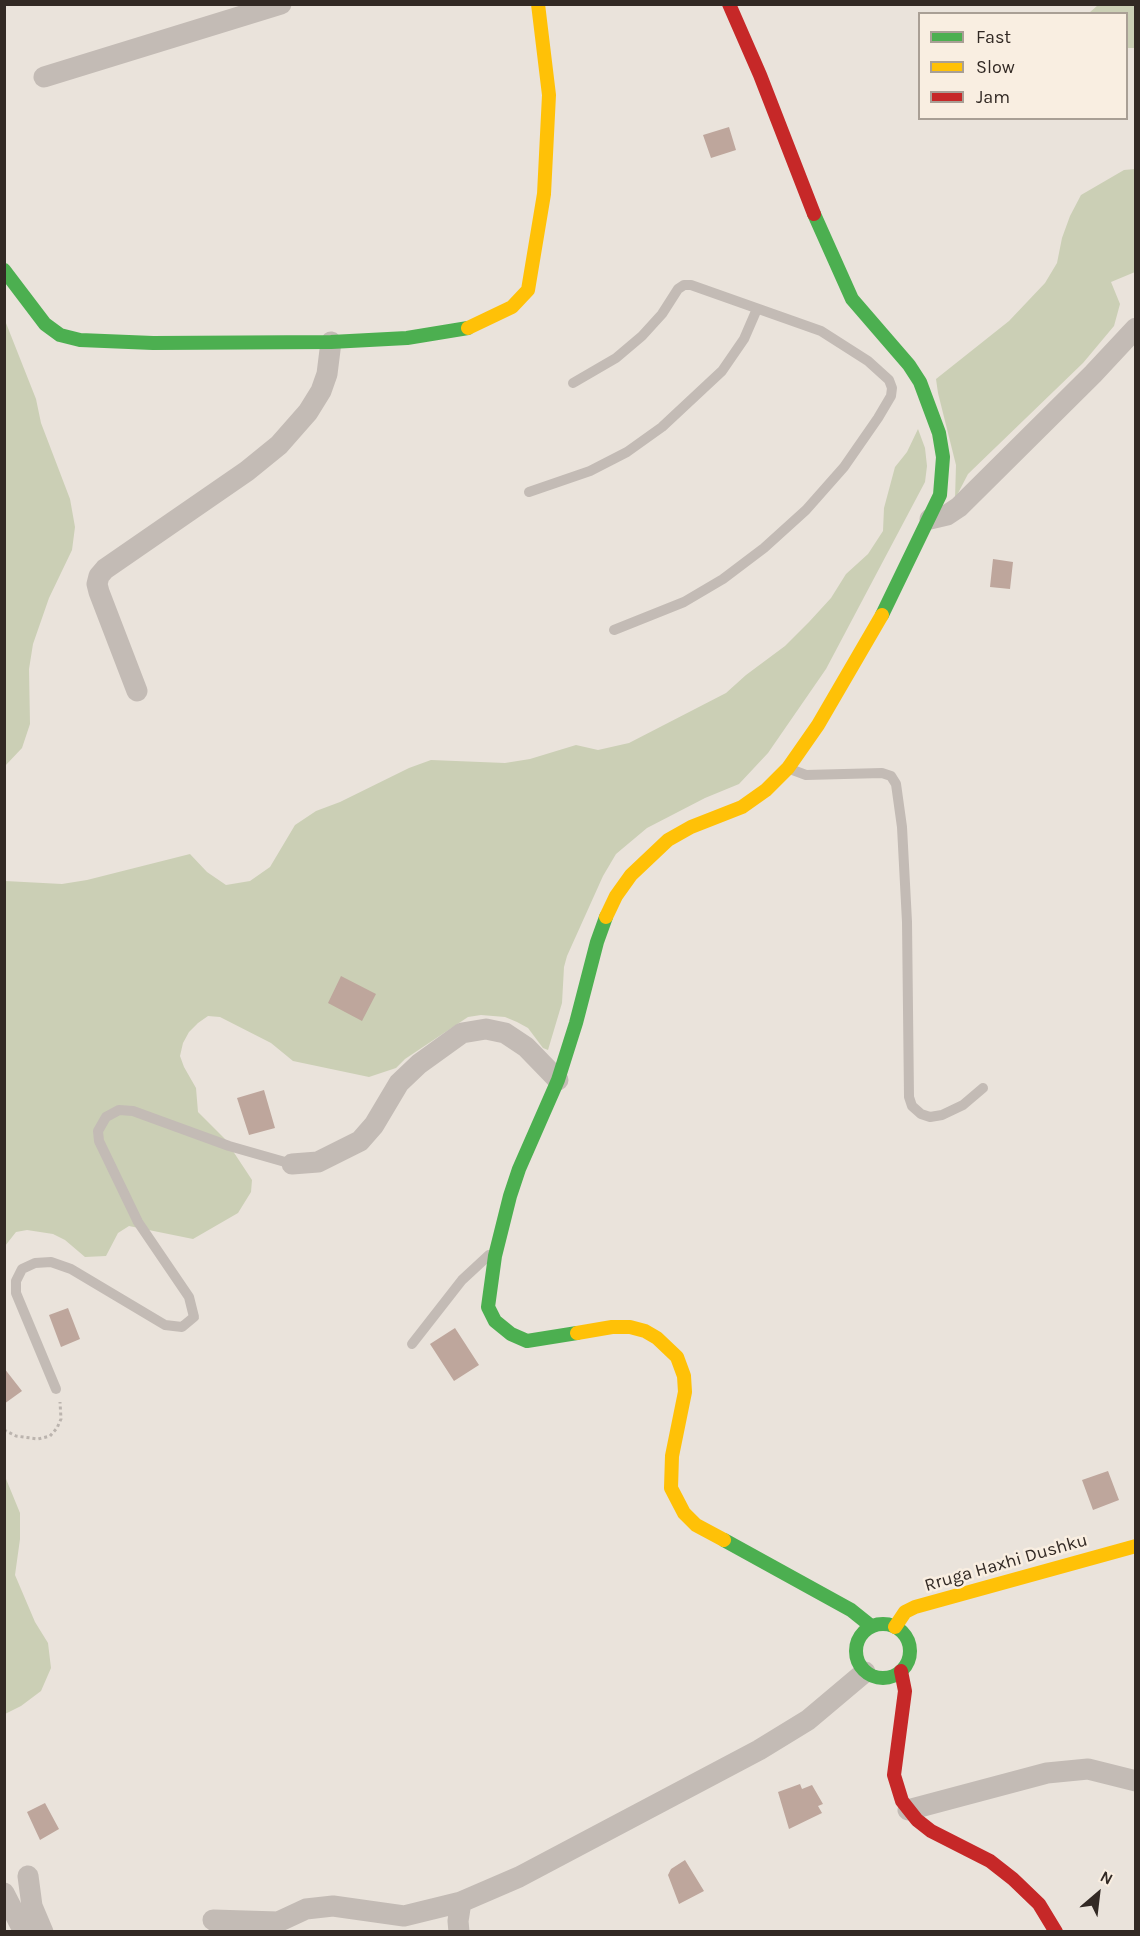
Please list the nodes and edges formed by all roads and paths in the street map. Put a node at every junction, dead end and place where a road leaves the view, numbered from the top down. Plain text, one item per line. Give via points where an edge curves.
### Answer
1 (281, 4) edge
2 (538, 4) edge
3 (729, 4) edge
4 (44, 77) dead end
5 (4, 270) edge
6 (757, 309) junction
7 (1136, 328) edge
8 (889, 340) junction
9 (331, 342) junction
10 (868, 361) junction
11 (573, 383) dead end
12 (529, 492) dead end
13 (930, 519) junction
14 (614, 630) dead end
15 (137, 691) dead end
16 (788, 768) junction
17 (558, 1080) junction
18 (983, 1088) dead end
19 (292, 1164) joint
20 (496, 1249) junction
21 (412, 1344) dead end
22 (56, 1389) joint
23 (4, 1430) edge
24 (1136, 1546) edge
25 (871, 1626) junction
26 (895, 1627) junction
27 (901, 1671) junction
28 (865, 1672) junction
29 (1136, 1781) edge
30 (908, 1810) junction
31 (28, 1876) dead end
32 (4, 1893) edge
33 (460, 1902) junction
34 (213, 1920) dead end
35 (24, 1932) edge
36 (43, 1932) edge
37 (459, 1932) edge
38 (1056, 1932) edge

1 - 4 street
2 - 9 street via 549,95 544,194 528,290 512,307 471,328 407,338
3 - 8 street via 842,280 852,299
5 - 9 street via 45,324 60,335 80,340
6 - 10 lane via 821,331
6 - 11 lane via 684,285 642,336
6 - 12 lane via 744,339 722,371 662,427 627,452 590,471
7 - 13 street via 960,507
8 - 10 lane
8 - 13 street via 920,382 939,433 943,457 940,495
9 - 15 street via 321,391 279,444 99,576 99,592
10 - 14 lane via 889,380 891,396 844,467 806,510 723,579 684,602
13 - 16 street via 891,600 818,725
16 - 17 street via 742,807 668,840 631,875 606,917
16 - 18 lane via 806,775 882,773 891,776 896,784 908,922 909,1096 912,1106 930,1117 963,1105
17 - 19 street via 526,1047 506,1034 486,1029 462,1033 399,1083 360,1141 318,1162
17 - 20 street via 519,1170
19 - 22 lane via 133,1111 118,1110 106,1117 98,1131 99,1140 138,1222 189,1297 194,1317 182,1327 165,1325 71,1269 51,1262 22,1269 16,1293
20 - 21 lane via 462,1280
20 - 25 street via 488,1307 495,1321 511,1334 527,1341 630,1327 657,1338 677,1357 685,1392 670,1475 671,1488 684,1513 696,1525 820,1592
22 - 23 path via 61,1419 50,1436 38,1439
24 - 26 street, Rruga Haxhi Dushku via 915,1607 905,1612
25 - 26 street
25 - 28 street via 856,1644 856,1659
26 - 27 street via 910,1647 907,1665
27 - 28 street via 879,1678
27 - 30 street via 905,1691 894,1775
28 - 33 street via 808,1720 759,1750 519,1877
29 - 30 street via 1088,1769 1047,1773
30 - 38 street via 931,1831 990,1862 1013,1879 1038,1904
31 - 36 street via 32,1906
32 - 35 street
33 - 34 street via 404,1916 333,1906 306,1909 278,1922
33 - 37 street

